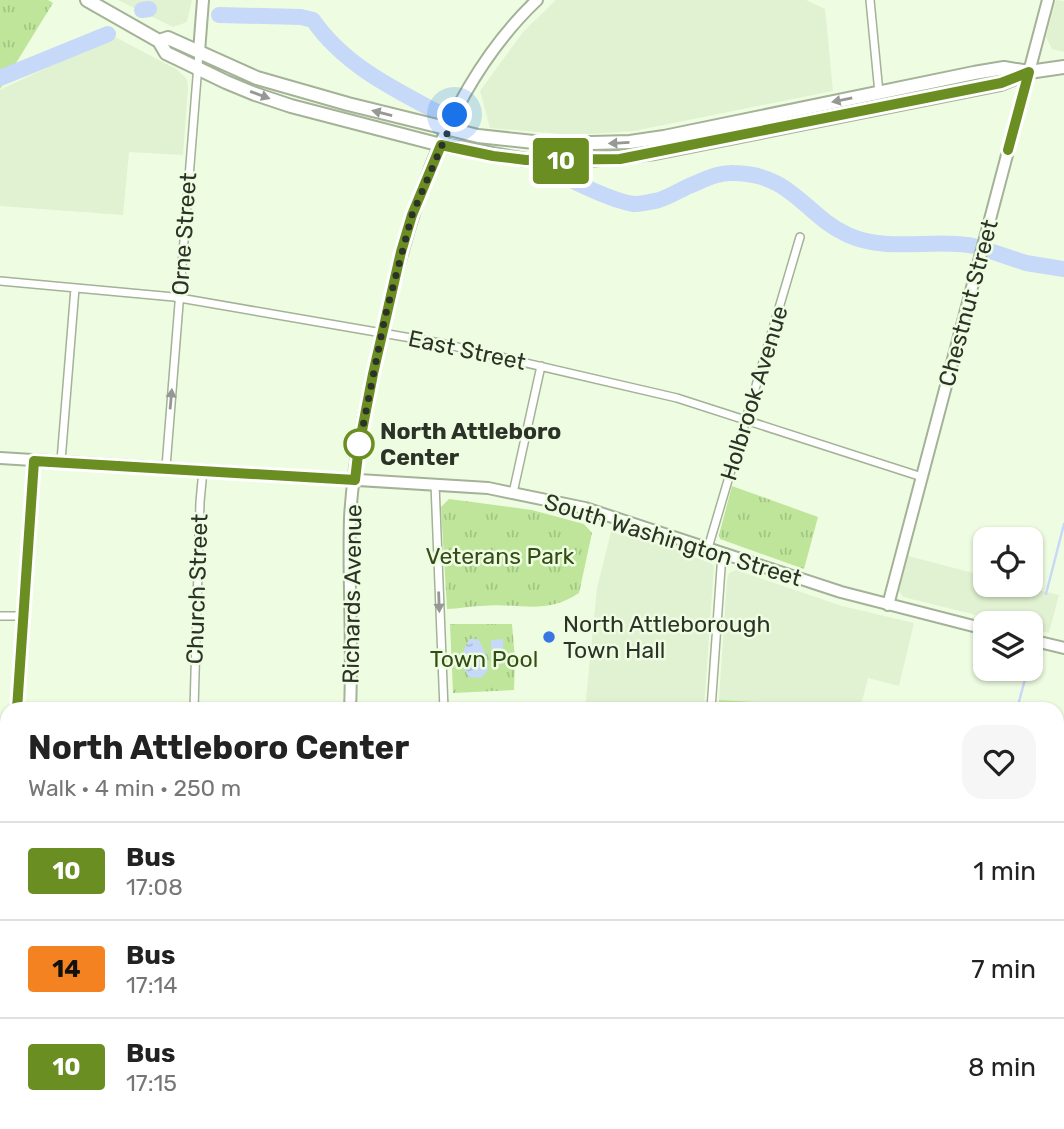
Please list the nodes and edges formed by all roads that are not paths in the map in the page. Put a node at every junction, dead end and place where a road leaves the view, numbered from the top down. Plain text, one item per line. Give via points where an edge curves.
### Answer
1 (87, 0) edge
2 (203, 0) edge
3 (537, 0) edge
4 (870, 0) edge
5 (1048, 0) edge
6 (159, 41) junction
7 (199, 52) junction
8 (1064, 67) edge
9 (197, 69) junction
10 (1029, 72) junction
11 (880, 93) junction
12 (449, 127) junction
13 (441, 145) junction
14 (800, 237) dead end
15 (0, 281) edge
16 (75, 288) junction
17 (179, 298) junction
18 (382, 332) junction
19 (541, 366) junction
20 (745, 420) junction
21 (0, 458) edge
22 (34, 461) junction
23 (61, 461) junction
24 (166, 467) junction
25 (203, 470) junction
26 (922, 477) junction
27 (355, 480) junction
28 (435, 484) junction
29 (513, 493) junction
30 (708, 548) junction
31 (722, 554) junction
32 (888, 605) junction
33 (0, 616) edge
34 (24, 616) junction
35 (973, 626) edge
36 (1043, 643) edge
37 (1064, 648) edge
38 (18, 702) edge
39 (194, 702) edge
40 (349, 702) edge
41 (444, 702) edge
42 (712, 702) edge

1 - 6 main road
2 - 7 main road, Orne Street
3 - 12 main road, Richards Avenue via 488,56
4 - 11 street
5 - 10 main road, Chestnut Street
6 - 7 main road via 168,38
6 - 9 main road via 166,53
7 - 9 street, Orne Street
12 -> 7 main road via 257,78
8 - 10 main road
9 -> 13 main road via 291,106
9 - 17 street, Orne Street
10 - 11 main road via 987,70
10 - 13 main road via 1001,83 620,159 526,160
10 - 26 main road, Chestnut Street
11 -> 12 main road via 630,142 528,143
12 - 13 main road, Richards Avenue
13 - 18 main road, Richards Avenue via 412,215
14 - 20 street, Holbrook Avenue
15 - 16 street, East Street
16 - 17 street, East Street
16 - 23 street
17 - 18 street, East Street
24 -> 17 street, Orne Street
18 - 19 street, East Street
18 - 27 main road, Richards Avenue
19 - 20 street, East Street via 677,398
19 - 29 street
20 - 26 street, East Street
20 - 30 street, Holbrook Avenue
21 - 22 main road, South Washington Street
22 - 23 main road, South Washington Street
22 - 34 main road
23 - 24 main road, South Washington Street
24 - 25 main road, South Washington Street
25 - 27 main road, South Washington Street
25 - 39 street, Church Street
26 - 32 main road, Chestnut Street
27 - 28 main road, South Washington Street
27 - 40 main road, Richards Avenue
28 - 29 main road, South Washington Street
28 -> 41 street
29 - 30 main road, South Washington Street via 585,508
30 - 31 main road, South Washington Street
31 - 32 main road, South Washington Street
31 - 42 street
32 - 35 main road, South Washington Street
33 - 34 street
34 - 38 main road
36 - 37 main road

